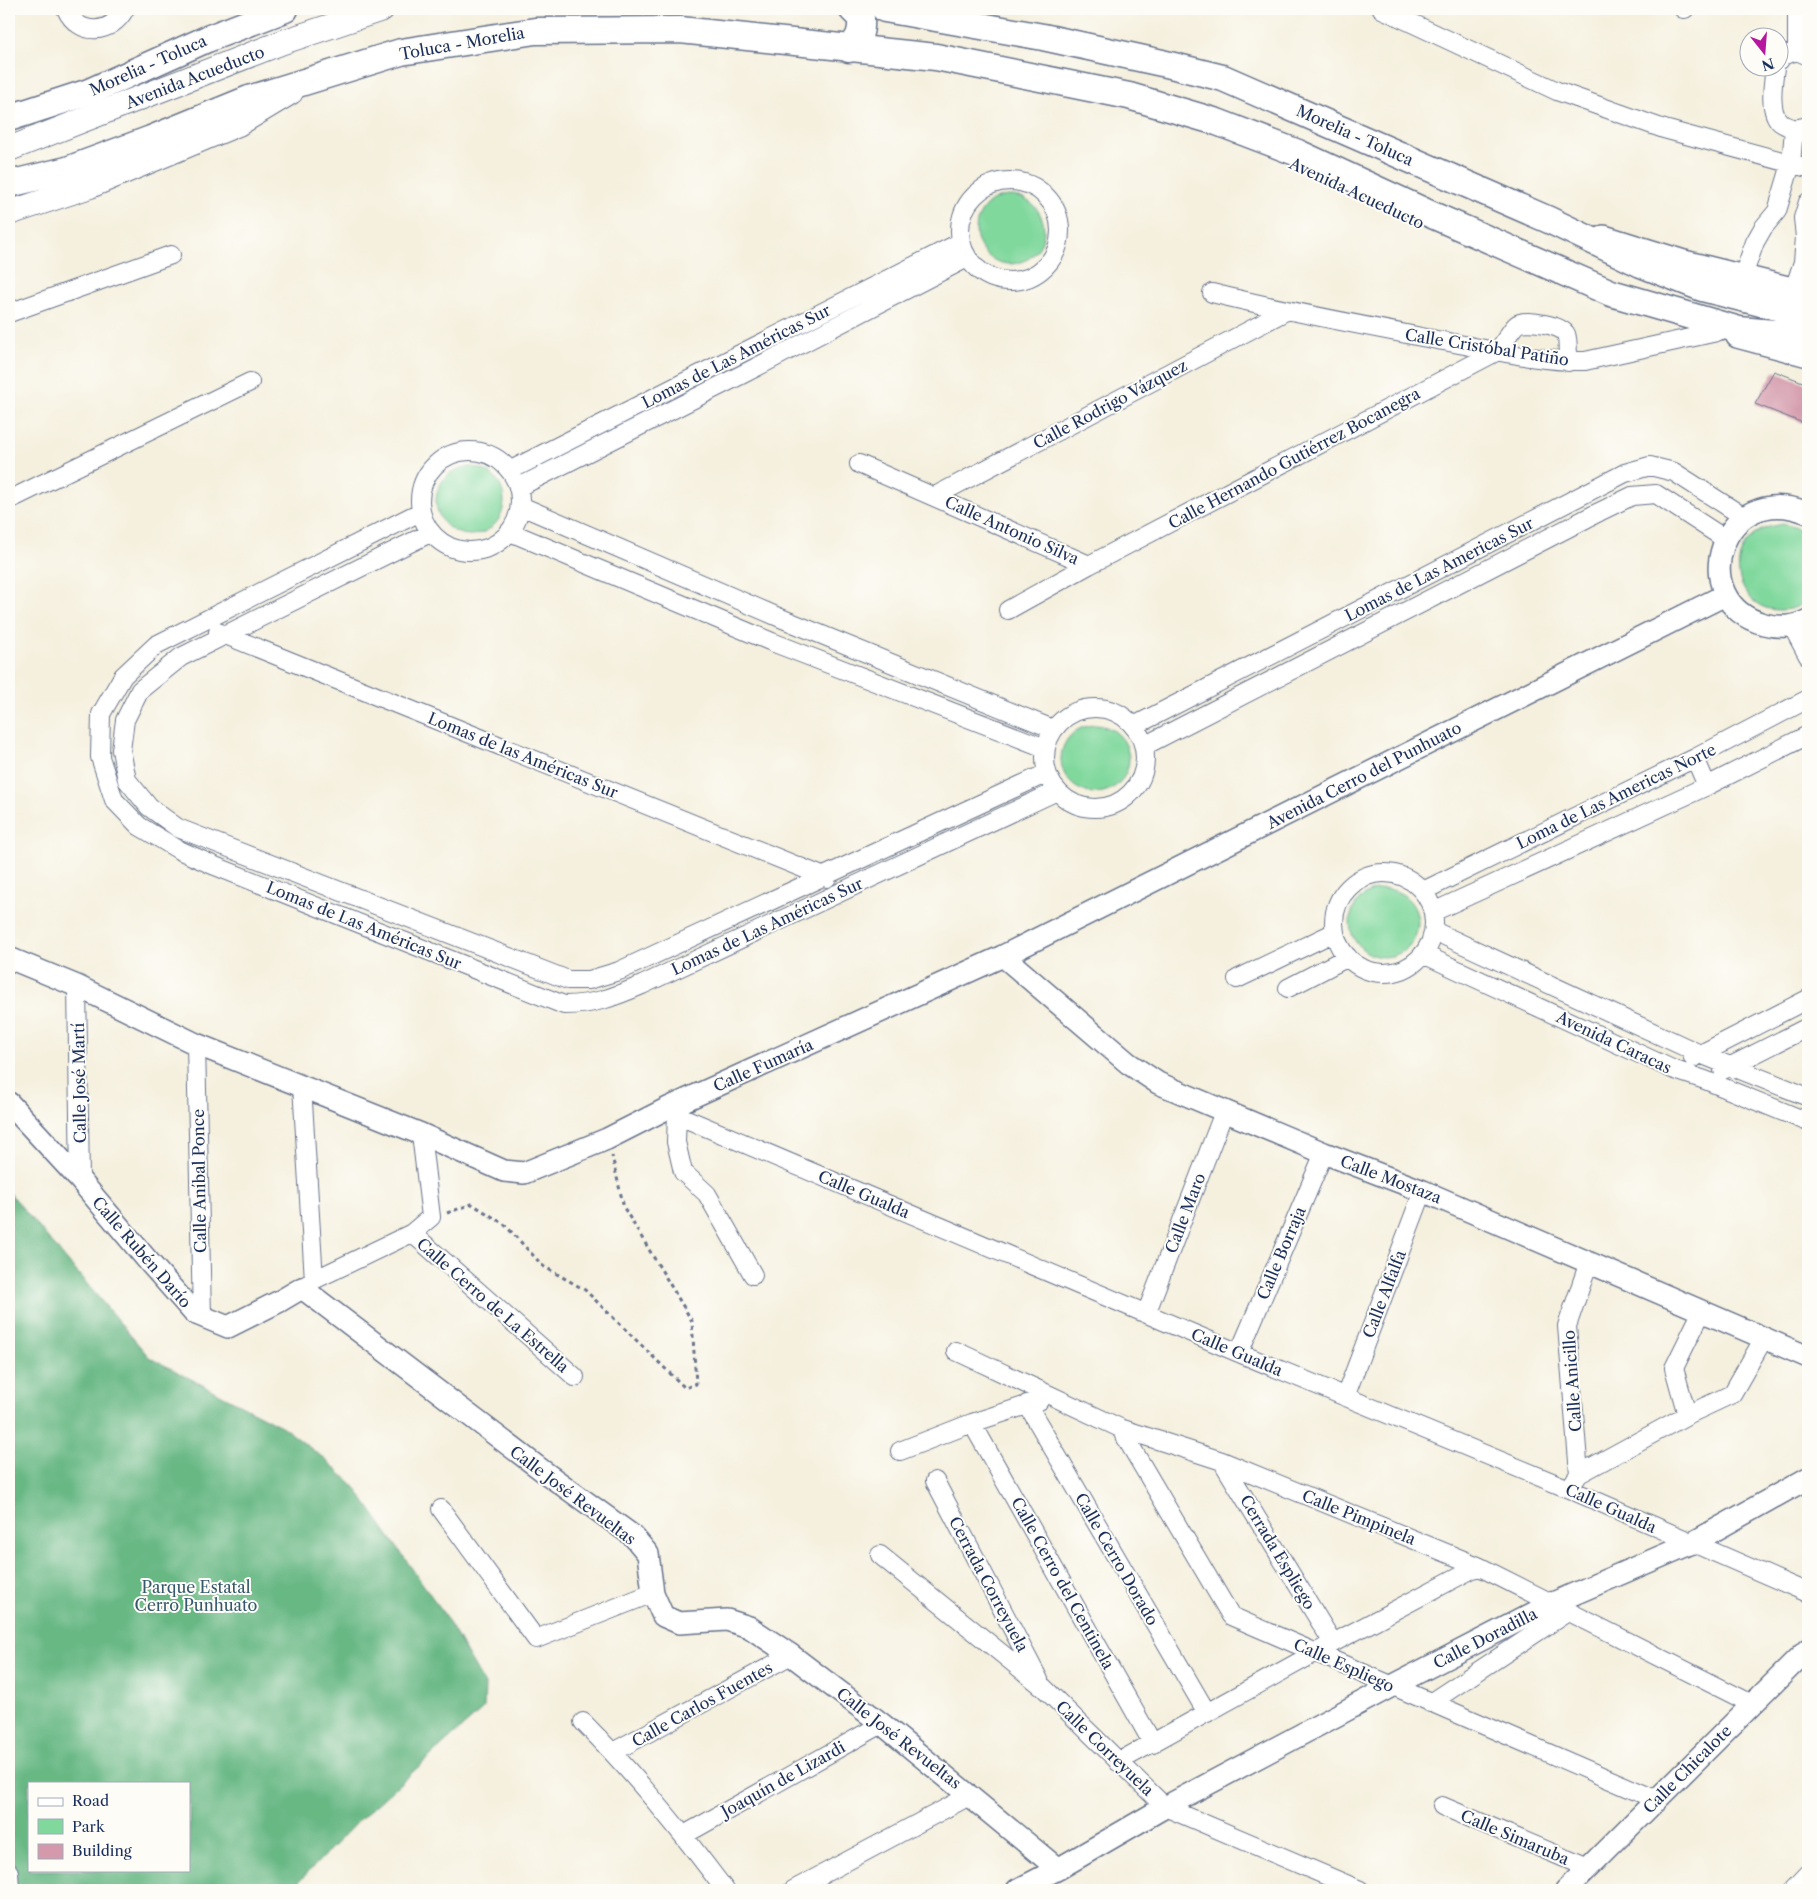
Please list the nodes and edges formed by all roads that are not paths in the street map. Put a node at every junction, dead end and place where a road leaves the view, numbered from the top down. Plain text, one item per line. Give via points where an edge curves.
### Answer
1 (62, 9) edge
2 (125, 9) edge
3 (285, 9) edge
4 (382, 9) edge
5 (852, 9) edge
6 (885, 9) edge
7 (1382, 9) edge
8 (1797, 9) edge
9 (912, 14) junction
10 (849, 49) junction
11 (1803, 53) edge
12 (901, 54) junction
13 (1790, 55) edge
14 (314, 78) junction
15 (1774, 78) edge
16 (9, 118) edge
17 (1801, 128) edge
18 (9, 149) edge
19 (1800, 166) edge
20 (9, 184) edge
21 (1806, 210) edge
22 (1777, 211) junction
23 (9, 213) edge
24 (1549, 220) junction
25 (961, 242) junction
26 (171, 255) dead end
27 (968, 258) junction
28 (1743, 276) junction
29 (1801, 291) edge
30 (1212, 293) dead end
31 (1286, 311) junction
32 (9, 313) edge
33 (1808, 315) edge
34 (1717, 332) junction
35 (1808, 336) edge
36 (1498, 351) junction
37 (736, 356) junction
38 (1808, 356) edge
39 (1568, 362) junction
40 (746, 374) junction
41 (250, 382) dead end
42 (859, 464) dead end
43 (511, 470) junction
44 (519, 487) junction
45 (935, 496) junction
46 (9, 500) edge
47 (521, 506) junction
48 (420, 512) junction
49 (1808, 513) edge
50 (1744, 517) junction
51 (510, 532) junction
52 (430, 533) junction
53 (1725, 539) junction
54 (1089, 565) junction
55 (1725, 594) junction
56 (1377, 601) junction
57 (1008, 610) dead end
58 (783, 619) junction
59 (1388, 620) junction
60 (1800, 623) edge
61 (199, 624) junction
62 (225, 635) junction
63 (772, 642) junction
64 (1808, 656) edge
65 (1808, 699) edge
66 (1134, 726) junction
67 (1053, 729) junction
68 (1808, 734) edge
69 (1144, 746) junction
70 (1045, 748) junction
71 (1695, 758) junction
72 (1047, 773) junction
73 (1707, 786) junction
74 (1057, 791) junction
75 (822, 876) junction
76 (847, 889) junction
77 (1423, 891) junction
78 (366, 900) junction
79 (1433, 912) junction
80 (358, 922) junction
81 (1434, 930) junction
82 (1335, 932) junction
83 (1423, 954) junction
84 (1003, 956) junction
85 (1348, 957) junction
86 (9, 958) edge
87 (1237, 979) dead end
88 (77, 986) junction
89 (1288, 988) dead end
90 (1808, 999) edge
91 (1808, 1027) edge
92 (196, 1044) junction
93 (1700, 1054) junction
94 (1728, 1066) junction
95 (1672, 1069) junction
96 (1705, 1080) junction
97 (302, 1086) junction
98 (1808, 1097) edge
99 (9, 1103) edge
100 (672, 1112) junction
101 (1224, 1112) junction
102 (1808, 1122) edge
103 (421, 1134) junction
104 (1324, 1153) junction
105 (80, 1180) junction
106 (1424, 1191) junction
107 (412, 1233) junction
108 (1589, 1262) junction
109 (753, 1275) dead end
110 (308, 1284) junction
111 (1702, 1311) junction
112 (1146, 1314) junction
113 (202, 1317) junction
114 (1764, 1338) junction
115 (956, 1351) dead end
116 (1239, 1353) junction
117 (1808, 1357) edge
118 (575, 1377) dead end
119 (1055, 1396) junction
120 (1345, 1397) junction
121 (1028, 1404) junction
122 (1687, 1415) junction
123 (972, 1423) junction
124 (1120, 1428) junction
125 (900, 1451) dead end
126 (1222, 1461) junction
127 (1579, 1474) junction
128 (1808, 1478) edge
129 (935, 1481) dead end
130 (1569, 1489) junction
131 (441, 1510) dead end
132 (1692, 1543) junction
133 (880, 1555) dead end
134 (1478, 1566) junction
135 (654, 1593) junction
136 (1808, 1593) edge
137 (1561, 1607) junction
138 (1333, 1643) junction
139 (1808, 1649) edge
140 (1315, 1653) junction
141 (791, 1655) junction
142 (1392, 1686) junction
143 (1043, 1687) junction
144 (1430, 1703) junction
145 (1752, 1704) junction
146 (1207, 1713) junction
147 (583, 1722) dead end
148 (882, 1724) junction
149 (1153, 1744) junction
150 (613, 1752) junction
151 (1118, 1762) junction
152 (971, 1796) junction
153 (1657, 1800) junction
154 (1442, 1806) dead end
155 (1165, 1807) junction
156 (684, 1835) junction
157 (1588, 1868) junction
158 (1058, 1869) junction
159 (9, 1872) edge
160 (1808, 1873) edge
161 (10, 1890) edge
162 (725, 1890) edge
163 (793, 1890) edge
164 (1017, 1890) edge
165 (1360, 1890) edge
166 (1566, 1890) edge
167 (1792, 1890) edge

1 - 2 street via 72,20 92,30 109,27
3 - 16 main road, Morelia - Toluca via 206,39 90,92
4 - 18 main road, Avenida Acueducto via 283,42
5 - 10 main road via 861,18 862,32
6 - 9 main road, Morelia - Toluca
7 - 19 street via 1556,91 1664,129
8 - 11 street
9 - 12 main road via 899,20 893,28 894,46
9 - 24 main road, Morelia - Toluca via 1043,37 1223,78
10 - 12 main road, Toluca - Morelia
10 - 14 main road, Toluca - Morelia via 680,30 535,31 402,52
11 - 13 street
12 - 34 street, Avenida Acueducto via 916,66 1071,92 1221,132 1430,227 1577,286
12 - 35 main road, Toluca - Morelia via 936,57 1129,96 1217,122 1298,153 1611,293 1738,330
14 - 20 main road, Toluca - Morelia via 248,99 67,170
14 - 23 main road via 238,124 90,186
15 - 17 street via 1774,114 1780,122
17 - 19 street
19 - 22 street
21 - 22 street
21 - 29 street
22 - 28 street via 1763,228
24 - 28 street
24 - 33 main road, Morelia - Toluca via 1641,264 1702,288
25 - 27 street
25 - 27 street via 960,225 965,208 990,184 1008,180 1025,182 1041,190 1053,203 1060,219 1060,237 1055,254 1045,268 1030,277 1012,281 995,279 980,271
25 - 37 street, Lomas de Las Américas Sur
26 - 32 street
27 - 40 street, Lomas de Las Américas Sur
28 - 29 street
30 - 31 street, Calle Cristóbal Patiño
31 - 36 street, Calle Cristóbal Patiño
31 - 45 street, Calle Rodrigo Vázquez
34 - 38 street, Avenida Acueducto
34 - 39 street, Calle Cristóbal Patiño
36 - 39 street, Calle Cristóbal Patiño
36 - 39 street via 1516,324 1524,320 1561,328 1566,333
36 - 54 street, Calle Hernando Gutiérrez Bocanegra
37 - 40 street
37 - 43 street, Lomas de Las Américas Sur
40 - 44 street, Lomas de Las Américas Sur
41 - 46 street
42 - 45 street, Calle Antonio Silva
43 - 44 street
43 - 48 street via 496,457 478,451 458,451 440,460 427,474 420,492
44 - 47 street
45 - 54 street, Calle Antonio Silva
47 - 51 street via 518,520
47 - 58 street
48 - 52 street
48 - 61 street, Lomas de Las Américas Sur
49 - 50 street via 1795,507 1777,506 1760,509
50 - 53 street
50 - 56 street, Lomas de Las Americas Sur via 1674,472 1650,466 1625,473
51 - 52 street via 496,544 479,551 461,551 444,545
51 - 63 street
52 - 62 street, Lomas de Las Américas Sur
53 - 55 street via 1719,557 1719,576
53 - 59 street, Lomas de Las Americas Sur via 1656,494 1632,496
54 - 57 street, Calle Hernando Gutiérrez Bocanegra
55 - 60 street via 1737,610 1754,622 1773,627
55 - 84 street, Avenida Cerro del Punhuato
56 - 59 street
56 - 66 street, Lomas de Las Americas Sur
58 - 63 street
58 - 67 street
59 - 69 street, Lomas de Las Americas Sur
60 - 64 street
61 - 62 street, Lomas de las Américas Sur
61 - 80 street, Lomas de Las Américas Sur via 156,645 129,670 102,714 100,757 114,800 139,826 179,850
62 - 75 street, Lomas de las Américas Sur
62 - 78 street, Lomas de Las Américas Sur via 180,657 140,690 125,720 121,750 127,780 149,806 178,828
63 - 70 street
65 - 71 street, Loma de Las Americas Norte
66 - 67 street via 1123,716 1093,708 1078,710
66 - 69 street
67 - 70 street
68 - 73 street, Loma de Las Americas Norte
69 - 74 street via 1144,768 1135,788 1111,805 1097,808 1082,806 1068,801
70 - 72 street
71 - 73 street
71 - 77 street, Loma de Las Americas Norte
72 - 74 street
72 - 75 street, Lomas de Las Américas Sur
73 - 79 street, Loma de Las Americas Norte
74 - 76 street, Lomas de Las Américas Sur
75 - 76 street, Lomas de las Américas Sur
75 - 78 street, Lomas de Las Américas Sur via 619,971 589,980 568,980
76 - 80 street, Lomas de Las Américas Sur via 642,985 612,998 584,1005 564,1005
77 - 79 street
77 - 82 street via 1411,880 1395,874 1363,877 1340,900
78 - 80 street
79 - 81 street
81 - 83 street
81 - 93 street, Avenida Caracas
82 - 85 street
82 - 87 street
83 - 85 street via 1406,966 1386,972 1359,966
83 - 95 street, Avenida Caracas
84 - 100 street, Calle Fumaría
84 - 101 street, Calle Mostaza via 1128,1063 1158,1083
85 - 89 street
86 - 88 street
88 - 92 street
88 - 105 street, Calle José Martí
90 - 93 street
91 - 94 street
92 - 97 street
92 - 113 street, Calle Aníbal Ponce
93 - 94 street, Avenida Caracas
93 - 95 street
94 - 96 street
94 - 98 street, Avenida Caracas
95 - 96 street, Avenida Caracas
96 - 102 street, Avenida Caracas
97 - 103 street
97 - 110 street
99 - 105 street, Calle Rubén Darío
100 - 103 street, Calle Fumaría via 524,1173 504,1171
100 - 109 street via 683,1172 707,1194
100 - 112 street, Calle Gualda
101 - 104 street, Calle Mostaza
101 - 112 street, Calle Maro
103 - 107 street via 432,1217
104 - 106 street, Calle Mostaza
104 - 116 street, Calle Borraja
105 - 113 street, Calle Rubén Darío via 194,1313
106 - 108 street, Calle Mostaza
106 - 120 street, Calle Alfalfa
107 - 110 street
107 - 118 street, Calle Cerro de La Estrella
108 - 111 street, Calle Mostaza
108 - 127 street, Calle Anicillo via 1567,1326
110 - 113 street, Calle Rubén Darío via 228,1327
110 - 135 street, Calle José Revueltas via 542,1472 633,1536 648,1554
111 - 114 street, Calle Mostaza
111 - 122 street via 1674,1368
112 - 116 street, Calle Gualda
114 - 117 street, Calle Mostaza
114 - 122 street via 1732,1394
115 - 119 street, Calle Pimpinela
116 - 120 street, Calle Gualda
119 - 121 street
119 - 124 street, Calle Pimpinela
120 - 130 street, Calle Gualda
121 - 123 street
121 - 146 street, Calle Cerro Dorado
122 - 127 street
123 - 125 street
123 - 149 street, Calle Cerro del Centinela
124 - 126 street, Calle Pimpinela
124 - 140 street, Calle Espliego via 1231,1616
126 - 134 street, Calle Pimpinela
126 - 138 street, Cerrada Espliego
127 - 130 street
128 - 132 street, Calle Doradilla
129 - 143 street, Cerrada Correyuela
130 - 132 street, Calle Gualda
131 - 135 street via 536,1639
132 - 136 street, Calle Gualda
132 - 137 street, Calle Doradilla
133 - 143 street, Calle Correyuela
134 - 137 street, Calle Pimpinela
134 - 138 street
135 - 141 street, Calle José Revueltas via 663,1616 679,1623 727,1620 749,1627
137 - 142 street, Calle Doradilla
137 - 144 street
137 - 145 street, Calle Pimpinela
138 - 140 street
139 - 145 street, Calle Chicalote
140 - 142 street, Calle Espliego
140 - 146 street
141 - 148 street, Calle José Revueltas
141 - 150 street, Calle Carlos Fuentes
142 - 144 street, Calle Espliego
142 - 155 street, Calle Doradilla
143 - 151 street, Calle Correyuela
144 - 153 street, Calle Espliego
145 - 153 street, Calle Chicalote
146 - 149 street
147 - 150 street
148 - 152 street, Calle José Revueltas
148 - 156 street, Joaquín de Lizardi
149 - 151 street
150 - 156 street
151 - 155 street, Calle Correyuela
152 - 158 street, Calle José Revueltas
152 - 163 street
153 - 157 street, Calle Chicalote
154 - 157 street, Calle Simaruba
155 - 158 street, Calle Doradilla
155 - 165 street, Calle Correyuela
156 - 162 street
157 - 166 street, Calle Chicalote
158 - 164 street, Calle Doradilla
159 - 161 street
160 - 167 street

